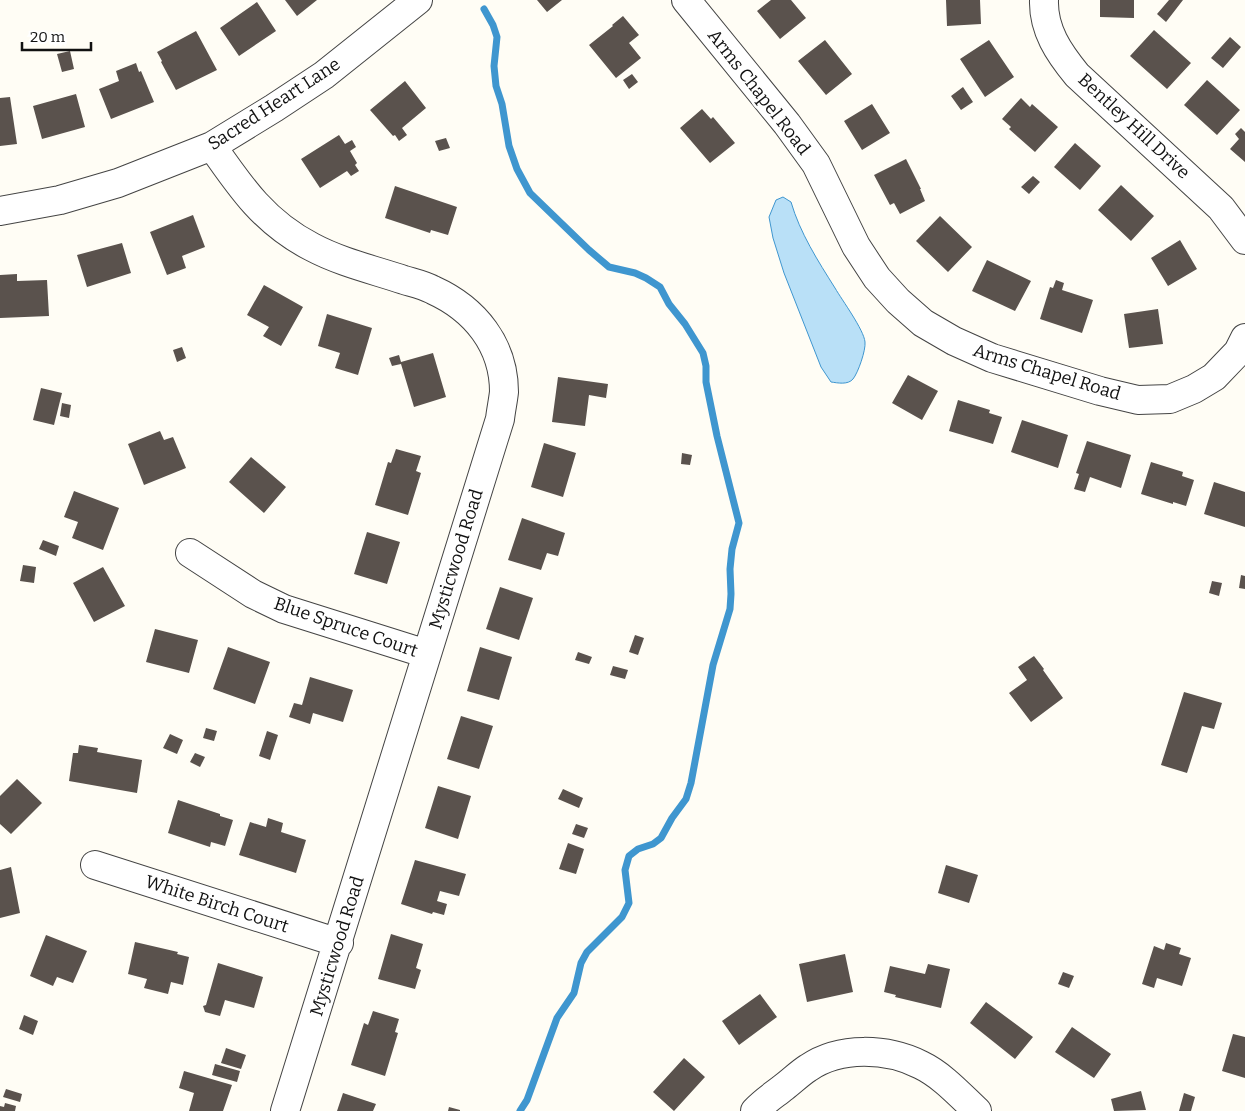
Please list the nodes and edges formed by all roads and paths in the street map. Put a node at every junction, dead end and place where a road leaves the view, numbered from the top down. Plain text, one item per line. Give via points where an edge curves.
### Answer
1 (418, 0) edge
2 (686, 0) edge
3 (1044, 0) edge
4 (212, 146) junction
5 (0, 211) edge
6 (1245, 240) edge
7 (1245, 338) edge
8 (190, 553) dead end
9 (427, 654) junction
10 (95, 865) dead end
11 (338, 943) junction
12 (285, 1111) edge
13 (755, 1111) edge
14 (977, 1111) edge

1 - 4 street, Sacred Heart Lane via 324,75
2 - 7 street, Arms Chapel Road via 816,164 856,246 877,278 922,323 954,342 992,358 1138,400 1170,399 1214,377 1238,352
3 - 6 street, Bentley Hill Drive via 1047,26 1059,52 1077,75 1221,208
4 - 5 street, Sacred Heart Lane via 118,183 60,200
4 - 9 street, Mysticwood Road via 245,194 289,233 312,248 342,260 432,289 457,303 490,338 501,365 504,393 500,419
8 - 9 street, Blue Spruce Court via 253,594 284,609
9 - 11 street, Mysticwood Road
10 - 11 street, White Birch Court
11 - 12 street, Mysticwood Road
13 - 14 street via 809,1067 832,1056 858,1052 901,1057 922,1065 944,1080

